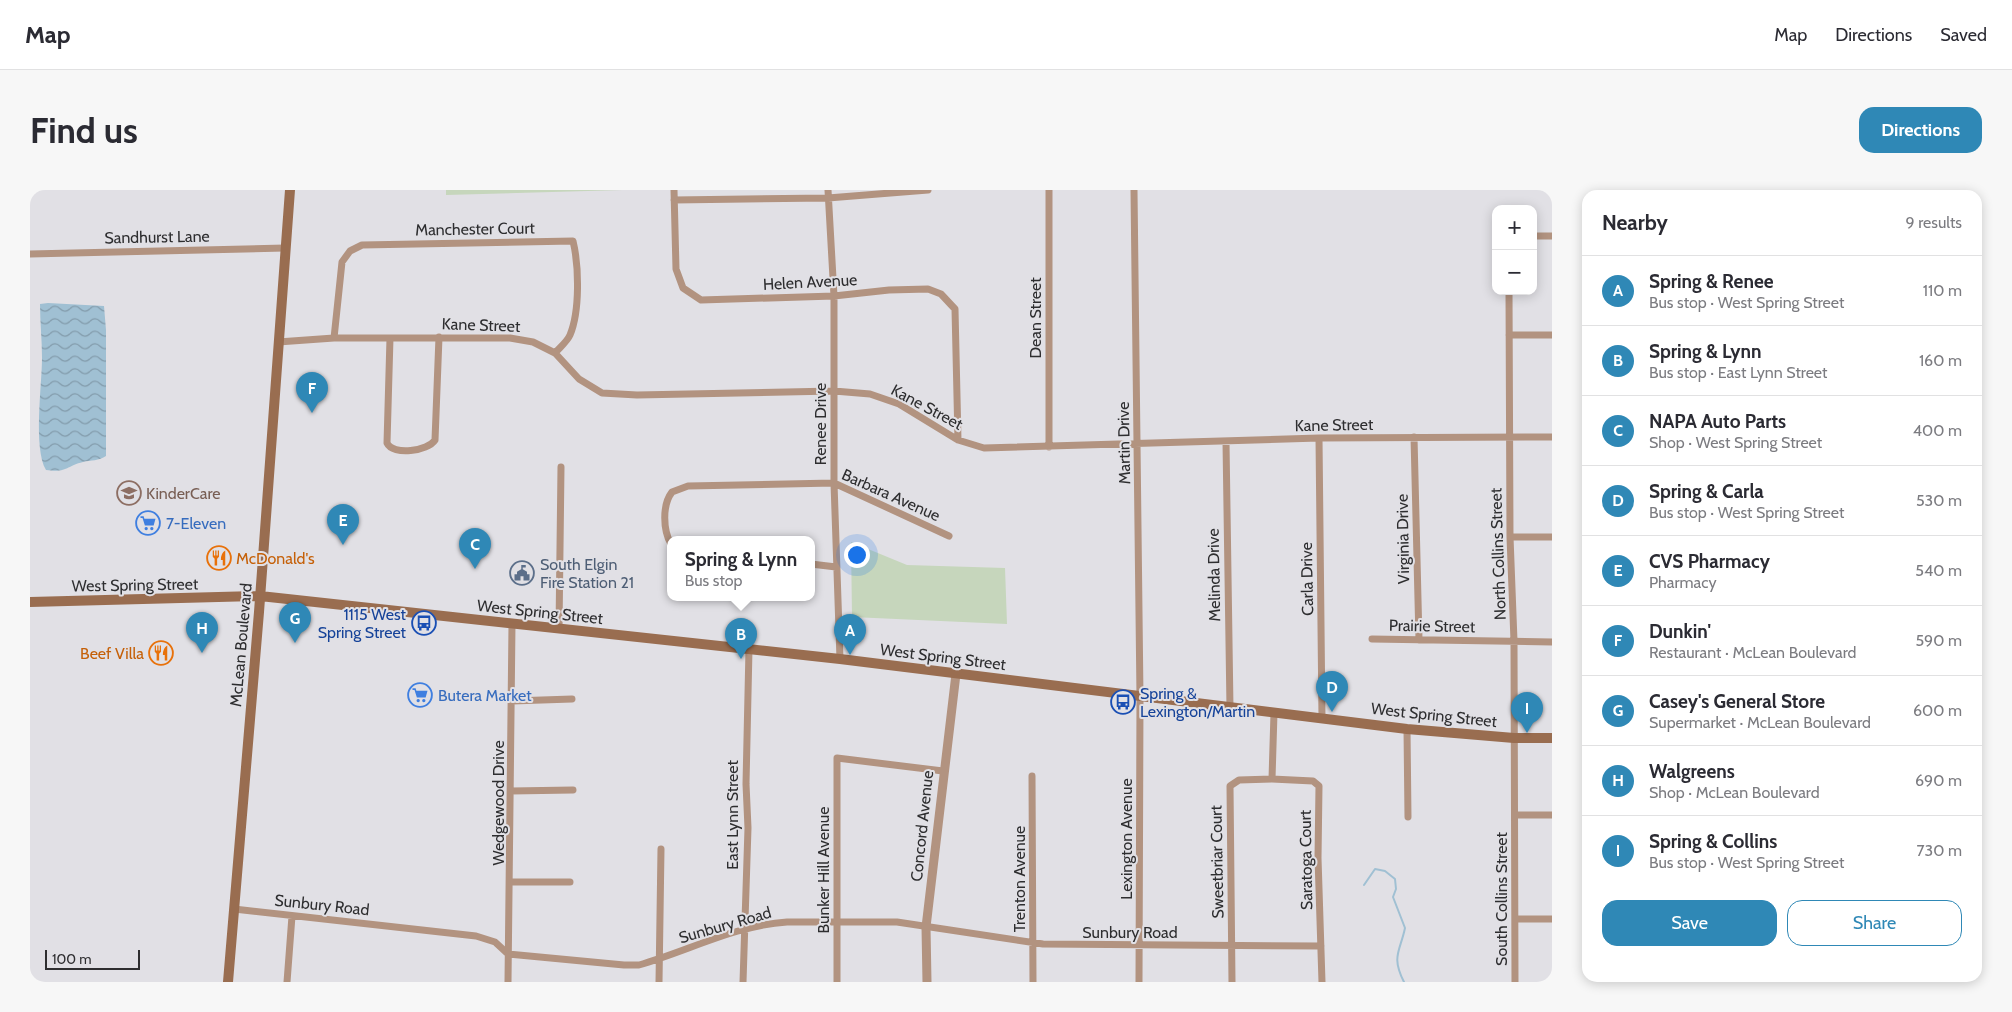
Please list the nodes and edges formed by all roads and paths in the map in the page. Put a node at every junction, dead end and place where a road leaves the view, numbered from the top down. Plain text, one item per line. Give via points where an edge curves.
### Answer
1 (290, 190) edge
2 (674, 190) edge
3 (928, 190) edge
4 (1049, 190) edge
5 (1134, 190) edge
6 (828, 194) edge
7 (674, 200) junction
8 (1537, 236) edge
9 (1552, 236) edge
10 (285, 248) junction
11 (30, 254) edge
12 (1509, 295) edge
13 (834, 296) junction
14 (1509, 335) junction
15 (1552, 335) edge
16 (439, 337) junction
17 (334, 338) junction
18 (390, 338) junction
19 (278, 342) junction
20 (555, 353) junction
21 (834, 390) junction
22 (1414, 436) junction
23 (1509, 437) junction
24 (1552, 437) edge
25 (1319, 438) junction
26 (958, 440) junction
27 (1226, 442) junction
28 (1138, 443) junction
29 (1049, 447) junction
30 (561, 467) dead end
31 (834, 484) junction
32 (668, 536) edge
33 (949, 536) dead end
34 (1510, 537) junction
35 (1552, 537) edge
36 (815, 564) edge
37 (836, 567) junction
38 (260, 596) junction
39 (30, 602) edge
40 (512, 624) junction
41 (559, 629) junction
42 (1372, 639) dead end
43 (1419, 640) junction
44 (1514, 641) junction
45 (1552, 642) edge
46 (749, 649) junction
47 (840, 659) junction
48 (956, 674) junction
49 (1140, 696) junction
50 (572, 699) dead end
51 (512, 701) junction
52 (1230, 708) junction
53 (1274, 713) junction
54 (1322, 719) junction
55 (1407, 729) junction
56 (1514, 738) junction
57 (1552, 738) edge
58 (943, 771) junction
59 (1032, 776) dead end
60 (1272, 779) junction
61 (573, 790) dead end
62 (511, 791) junction
63 (1515, 815) junction
64 (1552, 815) edge
65 (1408, 817) dead end
66 (661, 849) dead end
67 (511, 882) junction
68 (570, 882) dead end
69 (234, 909) junction
70 (292, 916) junction
71 (1515, 919) junction
72 (1552, 919) edge
73 (837, 922) junction
74 (926, 927) junction
75 (744, 930) junction
76 (1033, 944) junction
77 (1139, 946) junction
78 (1231, 946) junction
79 (1321, 946) junction
80 (508, 954) junction
81 (661, 959) junction
82 (228, 982) edge
83 (287, 982) edge
84 (508, 982) edge
85 (659, 982) edge
86 (743, 982) edge
87 (837, 982) edge
88 (926, 982) edge
89 (1033, 982) edge
90 (1139, 982) edge
91 (1232, 982) edge
92 (1322, 982) edge
93 (1515, 982) edge

1 - 10 main road, McLean Boulevard
2 - 7 street
3 - 6 street
4 - 29 street, Dean Street
5 - 28 street, Martin Drive
6 - 7 street
6 - 13 street, Renee Drive
7 - 13 street, Helen Avenue via 676,269 683,288 701,300
8 - 9 street
10 - 11 street, Sandhurst Lane
10 - 19 main road, McLean Boulevard
12 - 14 street, North Collins Street
13 - 21 street, Renee Drive
13 - 26 street, Helen Avenue via 928,289 942,294 955,309
14 - 15 street
14 - 23 street, North Collins Street
16 - 18 street, Kane Street
16 - 18 street via 435,440 425,449 396,450 387,443
16 - 20 street, Kane Street via 510,338 532,342
17 - 18 street, Kane Street
17 - 19 street, Kane Street
17 - 20 street, Manchester Court via 342,262 350,250 362,246 573,241 577,257 575,317 569,337
19 - 38 main road, McLean Boulevard
20 - 21 street, Kane Street via 579,379 602,393
21 - 26 street, Kane Street via 870,394 899,404
21 - 31 street, Renee Drive
22 - 23 street, Kane Street
22 - 25 street, Kane Street via 1392,439
22 - 43 street, Virginia Drive
23 - 24 street, Kane Street
23 - 34 street, North Collins Street
25 - 27 street, Kane Street
25 - 54 street, Carla Drive
26 - 29 street, Kane Street via 984,448
27 - 28 street, Kane Street
27 - 52 street, Melinda Drive
28 - 29 street, Kane Street
28 - 49 street, Martin Drive
30 - 41 street
31 - 32 street, Barbara Avenue via 688,486 672,492 666,503
31 - 33 street, Barbara Avenue
31 - 37 street, Renee Drive
34 - 35 street
34 - 44 street, North Collins Street
36 - 37 street
37 - 47 street, Renee Drive
38 - 39 main road, West Spring Street
38 - 40 main road, West Spring Street
38 - 69 main road, McLean Boulevard
40 - 41 main road, West Spring Street
40 - 51 street, Wedgewood Drive
41 - 46 main road, West Spring Street
42 - 43 street, Prairie Street
43 - 44 street, Prairie Street
44 - 45 street, Prairie Street
44 - 56 street, North Collins Street
46 - 47 main road, West Spring Street
46 - 75 street, East Lynn Street
47 - 48 main road, West Spring Street
48 - 49 main road, West Spring Street
48 - 58 street, Concord Avenue
49 - 52 main road, West Spring Street
49 - 77 street, Lexington Avenue
50 - 51 street
51 - 62 street, Wedgewood Drive
52 - 53 main road, West Spring Street
53 - 54 main road, West Spring Street
53 - 60 street
54 - 55 main road, West Spring Street
55 - 56 main road, West Spring Street
55 - 65 street
56 - 57 main road, West Spring Street
56 - 63 street, North Collins Street
58 - 73 street, Bunker Hill Avenue via 837,758
58 - 74 street, Concord Avenue
59 - 76 street, Trenton Avenue
60 - 78 street, Sweetbriar Court via 1239,780 1230,786
60 - 79 street, Saratoga Court via 1313,781 1319,786
61 - 62 street
62 - 67 street, Wedgewood Drive
63 - 64 street
63 - 71 street, South Collins Street
66 - 81 street
67 - 68 street
67 - 80 street, Wedgewood Drive
69 - 70 street, Sunbury Road
69 - 82 main road, McLean Boulevard
70 - 80 street, Sunbury Road via 476,936 495,942
70 - 83 street
71 - 72 street
71 - 93 street, South Collins Street
73 - 74 street, Sunbury Road via 897,922
73 - 75 street, Sunbury Road via 772,923
73 - 87 street, Bunker Hill Avenue
74 - 76 street, Sunbury Road
74 - 88 street, Concord Avenue
75 - 81 street, Sunbury Road
75 - 86 street, East Lynn Street
76 - 77 street, Sunbury Road
76 - 89 street, Trenton Avenue
77 - 78 street, Sunbury Road
77 - 90 street, Lexington Avenue
78 - 79 street, Sunbury Road
78 - 91 street, Sweetbriar Court
79 - 92 street, Saratoga Court
80 - 81 street, Sunbury Road via 624,965
80 - 84 street, Wedgewood Drive
81 - 85 street

